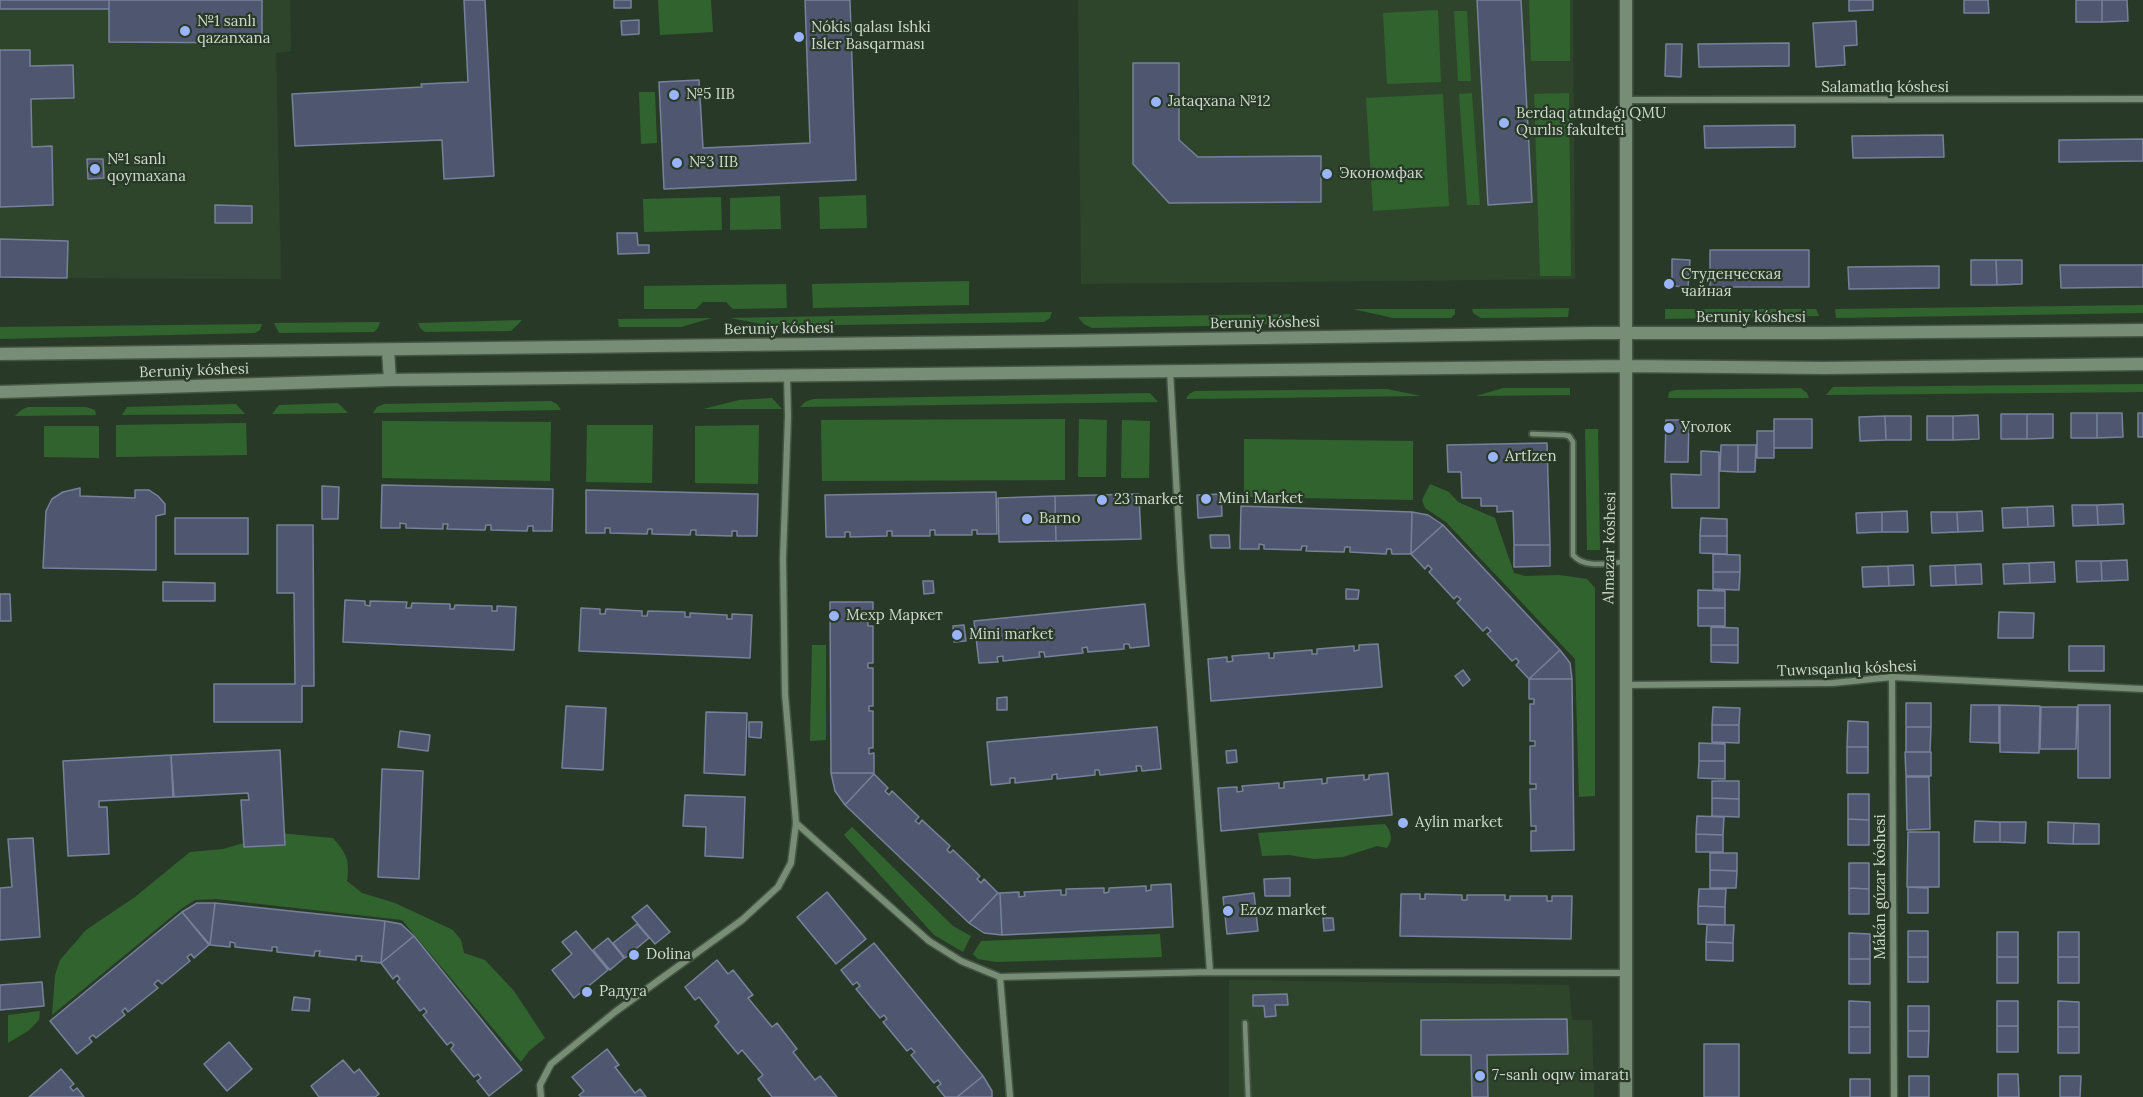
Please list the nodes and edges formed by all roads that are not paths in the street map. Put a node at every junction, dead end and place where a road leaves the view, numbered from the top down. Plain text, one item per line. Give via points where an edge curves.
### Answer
1 (1626, 0) edge
2 (2143, 99) edge
3 (1627, 100) junction
4 (2143, 330) edge
5 (1626, 333) junction
6 (388, 350) junction
7 (0, 354) edge
8 (2143, 364) edge
9 (1627, 366) junction
10 (1170, 371) junction
11 (787, 375) junction
12 (390, 380) junction
13 (0, 392) edge
14 (1532, 434) dead end
15 (1624, 562) junction
16 (1892, 676) junction
17 (1624, 685) junction
18 (2143, 689) edge
19 (796, 823) junction
20 (1210, 972) junction
21 (1626, 973) junction
22 (999, 977) junction
23 (1245, 1023) dead end
24 (541, 1097) edge
25 (1010, 1097) edge
26 (1248, 1097) edge
27 (1626, 1097) edge
28 (1894, 1097) edge

1 - 3 street, Almazar kóshesi
2 - 3 street, Salamatlıq kóshesi
3 - 5 street, Almazar kóshesi
4 - 5 street, Beruniy kóshesi
5 - 6 street, Beruniy kóshesi
5 - 9 street, Almazar kóshesi
6 - 7 street, Beruniy kóshesi
6 - 12 street
8 - 9 street, Beruniy kóshesi
9 - 10 street, Beruniy kóshesi
9 - 15 street, Almazar kóshesi
10 - 11 street, Beruniy kóshesi
10 - 20 street
11 - 12 street, Beruniy kóshesi
11 - 19 street via 785,694
12 - 13 street, Beruniy kóshesi
14 - 15 lane via 1564,435 1573,442 1573,555 1587,564
15 - 17 street, Almazar kóshesi
16 - 17 street, Tuwısqanlıq kóshesi via 1833,683
16 - 18 street, Tuwısqanlıq kóshesi
16 - 28 street, Mákán gúzar kóshesi
17 - 21 street, Almazar kóshesi
19 - 22 street via 929,941 961,961
19 - 24 street via 791,863 778,887 742,920 551,1064 540,1085
20 - 21 street
20 - 22 street
21 - 27 street, Almazar kóshesi
22 - 25 street
23 - 26 lane

